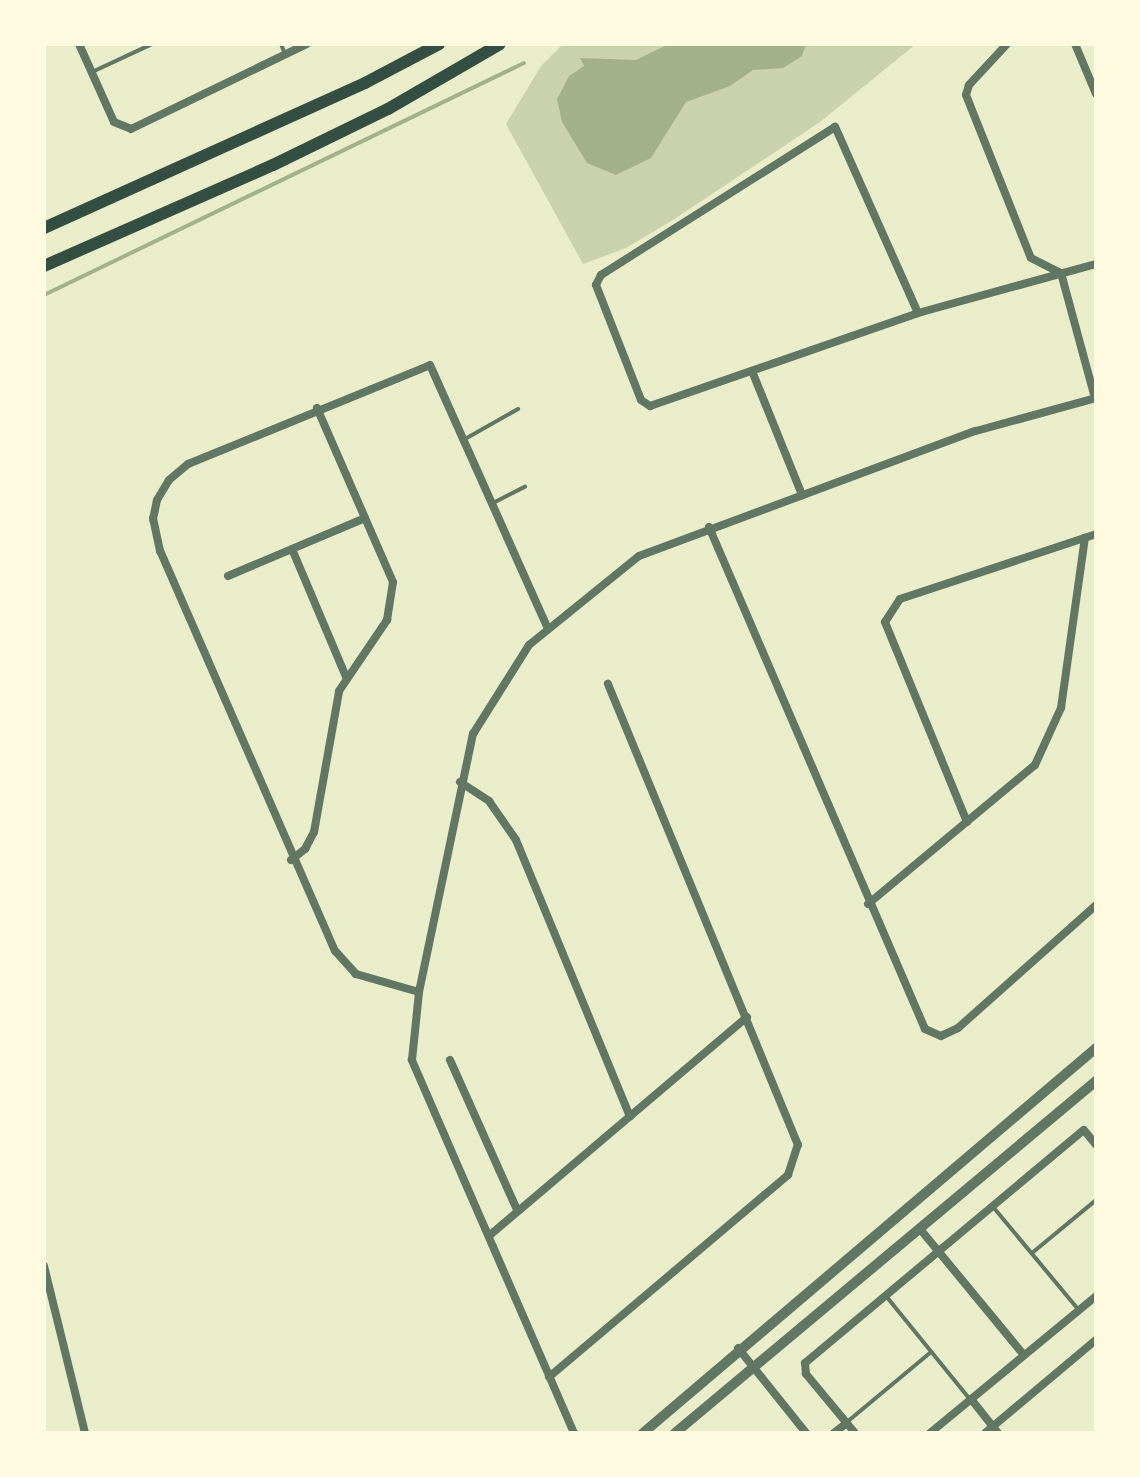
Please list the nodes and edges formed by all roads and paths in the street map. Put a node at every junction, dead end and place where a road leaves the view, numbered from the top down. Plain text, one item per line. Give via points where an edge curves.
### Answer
1 (79, 44) edge
2 (152, 44) edge
3 (281, 44) edge
4 (307, 44) edge
5 (439, 44) edge
6 (500, 44) edge
7 (1007, 44) edge
8 (1075, 44) edge
9 (285, 54) junction
10 (92, 72) junction
11 (1096, 94) edge
12 (44, 228) edge
13 (1096, 264) edge
14 (44, 266) edge
15 (1061, 273) junction
16 (918, 313) junction
17 (752, 371) junction
18 (1096, 398) edge
19 (317, 408) junction
20 (518, 409) dead end
21 (465, 439) junction
22 (525, 487) dead end
23 (802, 495) junction
24 (493, 503) junction
25 (363, 519) junction
26 (709, 527) junction
27 (1096, 534) edge
28 (1085, 538) junction
29 (292, 549) junction
30 (228, 576) dead end
31 (547, 626) junction
32 (346, 677) junction
33 (608, 684) dead end
34 (460, 782) junction
35 (967, 822) junction
36 (291, 860) junction
37 (868, 904) junction
38 (1096, 905) edge
39 (419, 992) junction
40 (747, 1017) junction
41 (1096, 1048) edge
42 (450, 1060) dead end
43 (1096, 1081) edge
44 (630, 1116) junction
45 (1096, 1145) edge
46 (1096, 1200) edge
47 (993, 1206) junction
48 (517, 1210) junction
49 (920, 1229) junction
50 (490, 1235) junction
51 (938, 1251) junction
52 (1032, 1253) junction
53 (44, 1266) edge
54 (886, 1295) junction
55 (1096, 1296) edge
56 (1079, 1310) junction
57 (1096, 1340) edge
58 (738, 1348) junction
59 (931, 1352) junction
60 (1024, 1355) junction
61 (753, 1367) junction
62 (549, 1377) junction
63 (971, 1399) junction
64 (847, 1423) junction
65 (992, 1431) edge
66 (85, 1433) edge
67 (574, 1433) edge
68 (643, 1433) edge
69 (675, 1433) edge
70 (806, 1433) edge
71 (834, 1433) edge
72 (855, 1433) edge
73 (930, 1433) edge

1 - 10 street
2 - 10 lane
3 - 9 lane
4 - 9 street
5 - 12 main road via 365,83
6 - 14 main road via 388,109 273,165
7 - 15 street via 966,95 1031,258
8 - 11 street
9 - 10 street via 131,129 114,122
13 - 15 street
15 - 16 street
15 - 18 street
16 - 17 street
16 - 17 street via 842,133 831,127 722,203 598,278 596,288 646,405
17 - 23 street
18 - 23 street via 976,431
19 - 21 street via 426,364 435,370
19 - 25 street
19 - 36 street via 182,467 161,492 153,519 160,551
20 - 21 lane
21 - 24 street
22 - 24 lane
23 - 26 street
24 - 31 street
25 - 29 street
25 - 32 street via 393,582 387,620
26 - 31 street via 623,566
26 - 37 street
27 - 28 street
28 - 35 street via 1061,708 1035,765
28 - 35 street via 898,600 885,622
29 - 30 street
29 - 32 street
31 - 34 street via 522,655 473,734
32 - 36 street via 314,832
33 - 40 street
34 - 39 street
34 - 44 street via 489,801 516,840
35 - 37 street
36 - 39 street via 345,965 367,978
37 - 38 street via 918,1021 932,1035 941,1036 958,1028
39 - 50 street via 413,1066
40 - 44 street
40 - 62 street via 798,1143 789,1173
41 - 58 street
42 - 48 street
43 - 49 street
44 - 48 street
45 - 47 street via 1084,1130
46 - 52 lane
47 - 51 street
47 - 52 lane
48 - 50 street
49 - 51 street
49 - 61 street
50 - 62 street
51 - 54 street
51 - 60 street
52 - 56 lane
53 - 66 street
54 - 59 lane
54 - 64 street via 805,1363 806,1374
55 - 56 street
56 - 60 street
57 - 65 street
58 - 61 street
58 - 68 street
59 - 63 lane
59 - 64 lane
60 - 63 street
61 - 69 street
61 - 70 street
62 - 67 street
63 - 65 street
63 - 73 street
64 - 71 street
64 - 72 street

